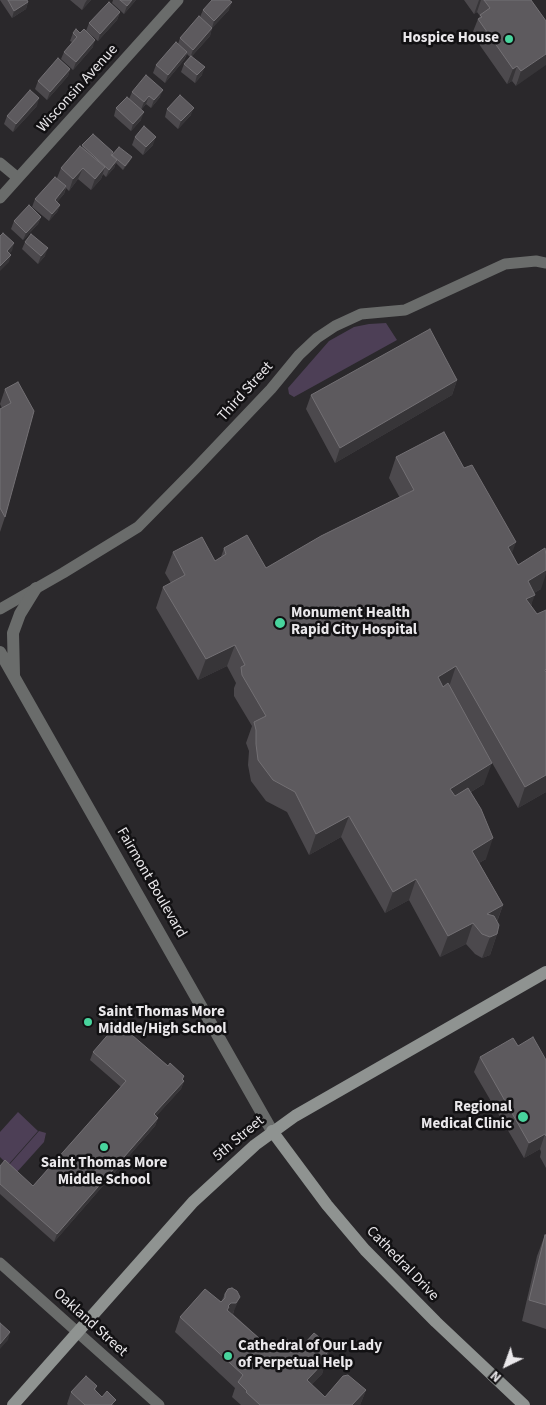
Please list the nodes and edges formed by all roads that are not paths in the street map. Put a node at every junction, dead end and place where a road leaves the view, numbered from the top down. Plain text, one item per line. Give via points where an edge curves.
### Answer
1 (178, 0) edge
2 (0, 162) edge
3 (18, 178) junction
4 (0, 198) edge
5 (546, 263) edge
6 (36, 588) junction
7 (0, 609) edge
8 (0, 652) edge
9 (14, 678) junction
10 (546, 972) edge
11 (272, 1131) junction
12 (0, 1263) edge
13 (77, 1332) junction
14 (13, 1405) edge
15 (159, 1405) edge
16 (524, 1405) edge

1 - 3 street, Wisconsin Avenue
2 - 3 street
3 - 4 street, Wisconsin Avenue
5 - 6 street, Third Street via 505,264 405,310 360,314 335,326 299,355 271,389 138,527
6 - 7 street, Third Street
6 - 9 street via 20,614 13,634
8 - 9 street, Fairmont Boulevard
9 - 11 street, Fairmont Boulevard
10 - 11 main road, 5th Street
11 - 13 main road, 5th Street via 193,1202
11 - 16 main road, Cathedral Drive via 365,1250
12 - 13 street, Oakland Street
13 - 14 main road, 5th Street
13 - 15 street, Oakland Street

